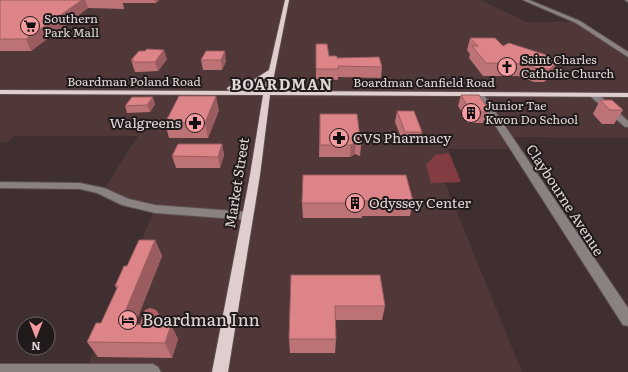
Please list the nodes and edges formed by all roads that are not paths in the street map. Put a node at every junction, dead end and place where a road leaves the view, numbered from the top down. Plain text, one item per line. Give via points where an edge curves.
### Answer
1 (287, 0) edge
2 (525, 0) edge
3 (628, 55) edge
4 (272, 71) junction
5 (0, 92) edge
6 (189, 93) junction
7 (267, 93) junction
8 (479, 94) junction
9 (594, 95) junction
10 (628, 95) edge
11 (628, 125) edge
12 (0, 185) edge
13 (248, 216) junction
14 (628, 320) edge
15 (0, 372) edge
16 (153, 372) edge
17 (220, 372) edge

1 - 4 main road, Market Street
2 - 3 street via 578,22
4 - 6 main road via 245,86
4 - 7 main road, Market Street
5 - 6 main road, Boardman Poland Road
6 - 7 main road, Boardman Poland Road
7 - 8 main road, Boardman Canfield Road
7 - 13 main road, Market Street
8 - 9 main road, Boardman Canfield Road
8 - 14 street, Claybourne Avenue
9 - 10 main road, Boardman Canfield Road
9 - 11 street
12 - 13 street via 80,186 100,190 126,202 155,209
13 - 17 main road, Market Street
15 - 16 street

